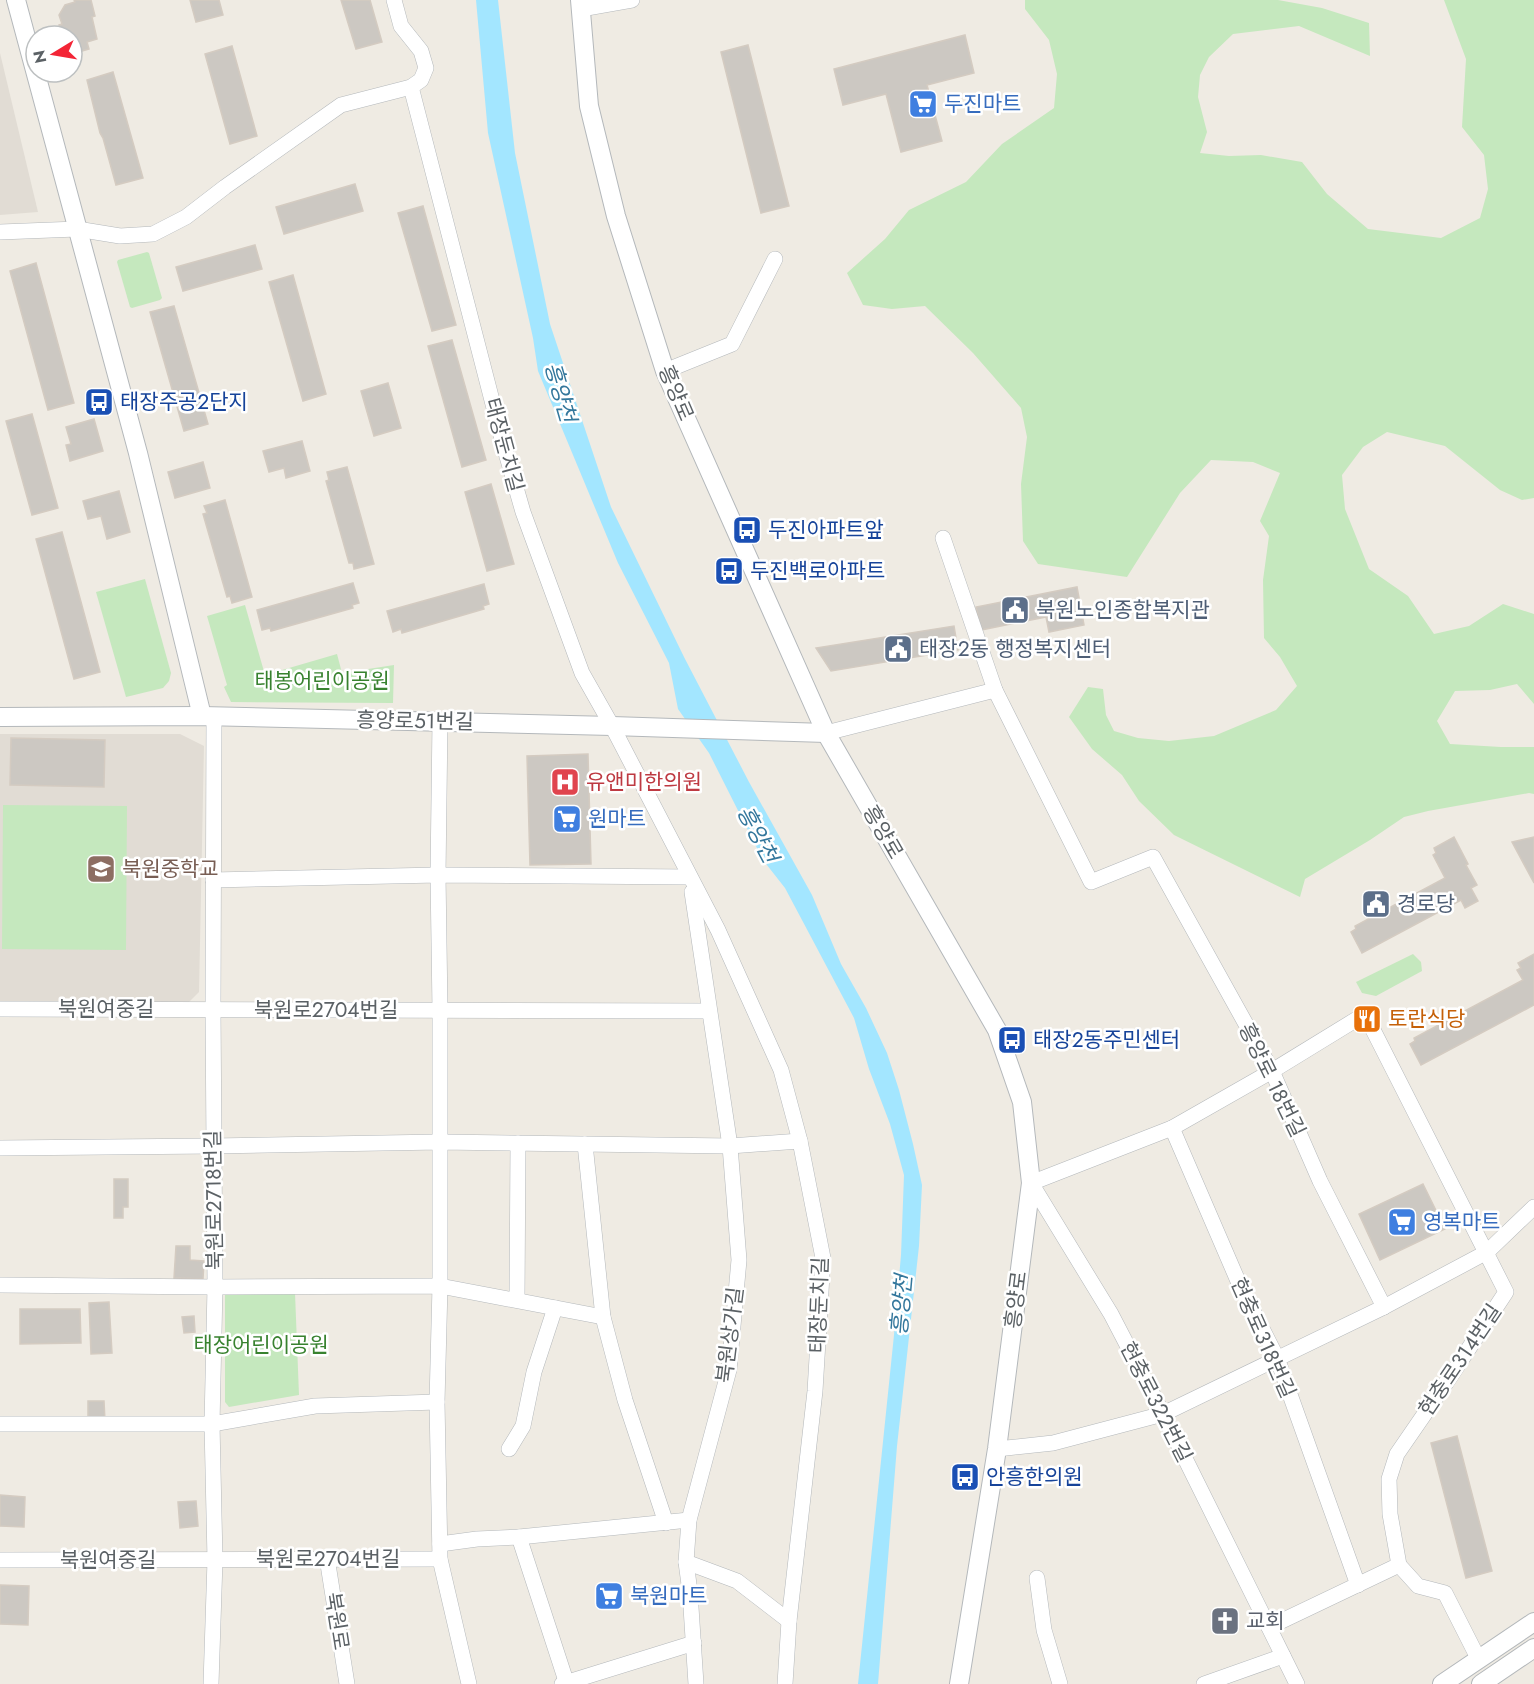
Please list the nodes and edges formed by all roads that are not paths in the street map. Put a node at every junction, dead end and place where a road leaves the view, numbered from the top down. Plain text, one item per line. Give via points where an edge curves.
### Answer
1 (16, 0) edge
2 (394, 0) edge
3 (632, 0) edge
4 (580, 5) edge
5 (411, 87) junction
6 (77, 229) junction
7 (0, 232) edge
8 (776, 259) dead end
9 (665, 371) junction
10 (943, 538) dead end
11 (995, 690) junction
12 (208, 716) junction
13 (0, 717) edge
14 (440, 722) junction
15 (620, 726) junction
16 (826, 733) junction
17 (438, 875) junction
18 (690, 877) junction
19 (213, 880) junction
20 (0, 1009) edge
21 (213, 1010) junction
22 (440, 1010) junction
23 (709, 1011) junction
24 (1272, 1071) junction
25 (1172, 1128) junction
26 (801, 1141) junction
27 (440, 1142) junction
28 (519, 1143) junction
29 (585, 1144) junction
30 (213, 1146) junction
31 (730, 1146) junction
32 (0, 1149) edge
33 (1031, 1183) junction
34 (1534, 1206) edge
35 (1487, 1252) junction
36 (0, 1285) edge
37 (440, 1286) junction
38 (215, 1287) junction
39 (517, 1300) junction
40 (1384, 1306) junction
41 (555, 1308) junction
42 (603, 1317) junction
43 (1277, 1358) junction
44 (437, 1402) junction
45 (1163, 1414) junction
46 (0, 1424) edge
47 (212, 1424) junction
48 (509, 1449) dead end
49 (997, 1449) junction
50 (689, 1520) junction
51 (666, 1523) junction
52 (519, 1537) junction
53 (440, 1552) junction
54 (327, 1558) junction
55 (0, 1560) edge
56 (215, 1560) junction
57 (686, 1562) junction
58 (1399, 1565) junction
59 (1037, 1578) dead end
60 (1358, 1585) junction
61 (789, 1621) junction
62 (1534, 1622) edge
63 (1269, 1627) junction
64 (693, 1643) junction
65 (1534, 1647) edge
66 (1283, 1656) junction
67 (1479, 1660) junction
68 (1489, 1682) edge
69 (211, 1684) edge
70 (347, 1684) edge
71 (469, 1684) edge
72 (565, 1684) edge
73 (696, 1684) edge
74 (785, 1684) edge
75 (959, 1684) edge
76 (1060, 1684) edge
77 (1204, 1684) edge
78 (1297, 1684) edge
79 (1442, 1684) edge

1 - 6 street
2 - 5 street via 401,26 422,51 426,68 421,80
3 - 4 street
4 - 9 street, 흥양로 via 589,106 616,216
5 - 6 street via 341,105 186,217 153,234 120,236
5 - 15 street, 태장둔치길 via 523,512 582,673
6 - 7 street
6 - 12 street
8 - 9 street via 732,344
9 - 16 street, 흥양로
10 - 11 street
11 - 16 street
11 - 24 street, 흥양로 18번길 via 1091,882 1153,857
12 - 13 street, 흥양로51번길
12 - 14 street, 흥양로51번길
12 - 19 street, 북원로2718번길
14 - 15 street, 흥양로51번길
14 - 17 street
15 - 16 street, 흥양로51번길
15 - 18 street, 태장둔치길
16 - 33 street, 흥양로 via 997,1030 1022,1102
17 - 18 street
17 - 19 street
17 - 22 street
18 - 23 street, 북원상가길
18 - 26 street, 태장둔치길 via 781,1070
19 - 21 street, 북원로2718번길
20 - 21 street, 북원여중길
21 - 22 street, 북원로2704번길
21 - 30 street, 북원로2718번길
22 - 23 street
22 - 27 street
23 - 31 street, 북원상가길
24 - 25 street
24 - 35 street, 현충로314번길 via 1365,1014
24 - 40 street, 흥양로 18번길 via 1320,1182
25 - 33 street
25 - 43 street, 현충로318번길 via 1238,1281
26 - 31 street
26 - 61 street, 태장둔치길 via 824,1258 815,1391
27 - 28 street
27 - 30 street
27 - 37 street
28 - 29 street
28 - 39 street
29 - 31 street
29 - 42 street
30 - 32 street
30 - 38 street, 북원로2718번길
31 - 50 street, 북원상가길 via 739,1260 729,1370
33 - 45 street, 현충로322번길 via 1111,1314
33 - 49 street, 흥양로
34 - 35 street
35 - 40 street
35 - 58 street, 현충로314번길 via 1506,1292 1397,1454 1389,1479 1390,1514
36 - 38 street
37 - 38 street
37 - 39 street
37 - 44 street
38 - 47 street, 북원로2718번길
39 - 41 street
40 - 43 street
41 - 42 street
41 - 48 street via 534,1372 523,1426
42 - 51 street via 625,1400
43 - 45 street
43 - 60 street, 현충로318번길
44 - 47 street via 315,1406
44 - 53 street
45 - 49 street via 1053,1443
45 - 63 street, 현충로322번길
46 - 47 street
47 - 56 street, 북원로2718번길
49 - 75 street, 흥양로
50 - 51 street
50 - 57 street, 북원상가길
51 - 52 street
52 - 53 street via 477,1539
52 - 72 street
53 - 54 street, 북원로2704번길
53 - 71 street
54 - 56 street, 북원로2704번길
54 - 70 street, 북원로
55 - 56 street, 북원여중길
56 - 69 street, 북원로2718번길
57 - 61 street via 737,1581
57 - 64 street, 북원상가길
58 - 60 street
58 - 67 street via 1418,1586 1445,1593
59 - 76 street via 1044,1630
60 - 63 street
61 - 74 street, 태장둔치길
62 - 67 street
63 - 66 street, 현충로322번길
64 - 72 street
64 - 73 street, 북원상가길
65 - 68 street
66 - 77 street
66 - 78 street, 현충로322번길
67 - 68 street
67 - 79 street

